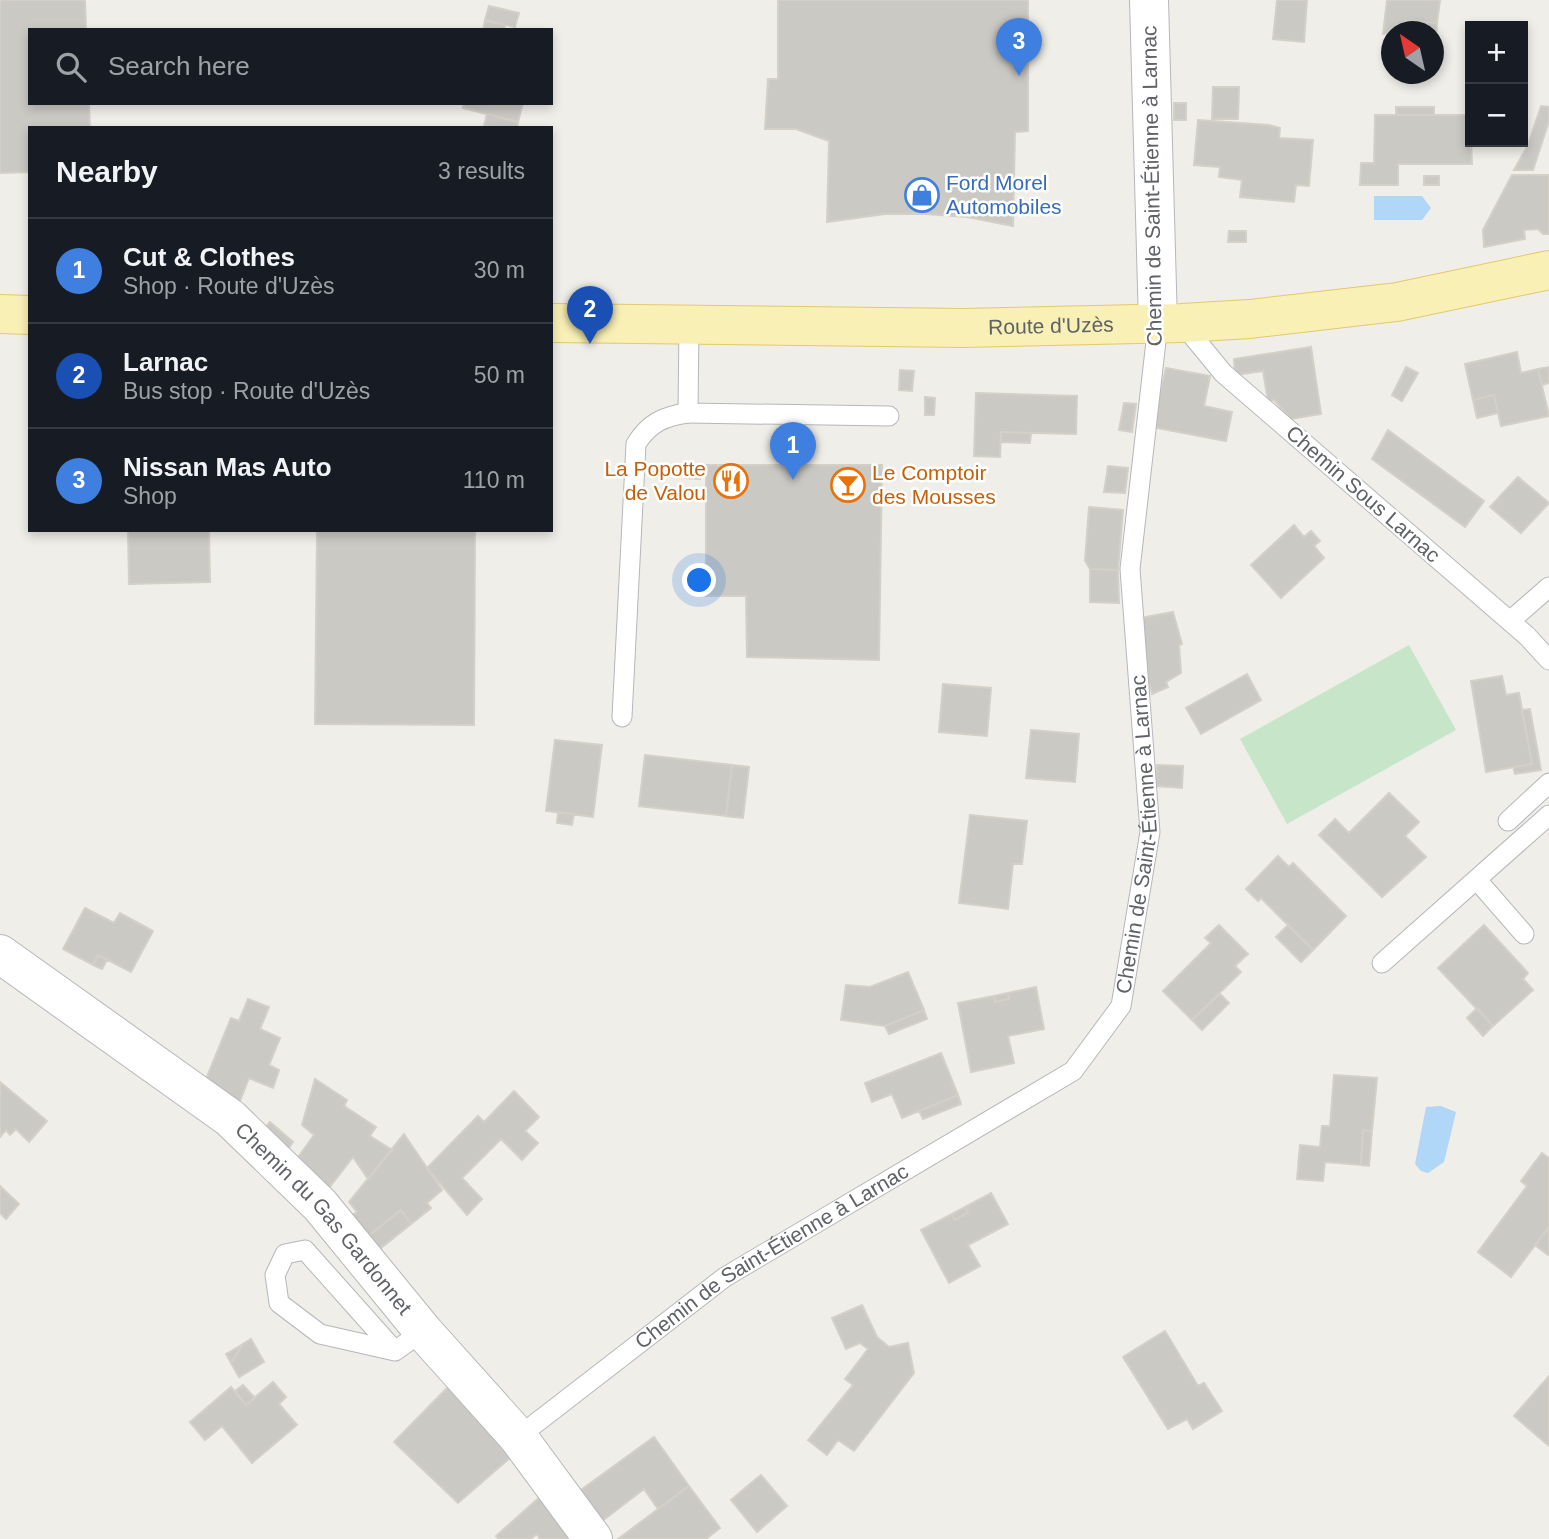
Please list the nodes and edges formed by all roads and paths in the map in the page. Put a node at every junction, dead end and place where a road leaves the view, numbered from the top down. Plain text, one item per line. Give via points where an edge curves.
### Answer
1 (1149, 0) edge
2 (1549, 270) edge
3 (0, 314) edge
4 (28, 314) edge
5 (553, 323) edge
6 (689, 324) junction
7 (1170, 324) junction
8 (688, 414) junction
9 (889, 416) dead end
10 (1549, 587) edge
11 (1510, 621) junction
12 (1549, 660) edge
13 (622, 717) dead end
14 (1549, 783) edge
15 (1549, 815) edge
16 (1508, 821) dead end
17 (1477, 880) junction
18 (1524, 934) dead end
19 (0, 954) edge
20 (1382, 963) dead end
21 (409, 1341) junction
22 (518, 1437) junction
23 (593, 1539) edge

1 - 7 street, Chemin de Saint-Étienne à Larnac
2 - 7 main road, Route d'Uzès via 1397,302
3 - 4 main road
5 - 6 main road, Route d'Uzès
6 - 7 main road, Route d'Uzès via 1037,328
6 - 8 lane
7 - 11 lane, Chemin Sous Larnac
7 - 22 lane, Chemin de Saint-Étienne à Larnac via 1130,569 1150,832 1121,1006 1073,1071 725,1277
8 - 9 lane
8 - 13 lane via 666,416 645,429 636,444
10 - 11 lane
11 - 12 lane, Chemin Sous Larnac
14 - 16 lane
15 - 17 lane
17 - 18 lane
17 - 20 lane
19 - 21 street, Chemin du Gas Gardonnet via 230,1118 320,1205
21 - 21 lane via 305,1251 285,1254 275,1275 279,1303 320,1334
21 - 22 street, Chemin du Gas Gardonnet
22 - 23 street, Chemin du Gas Gardonnet

